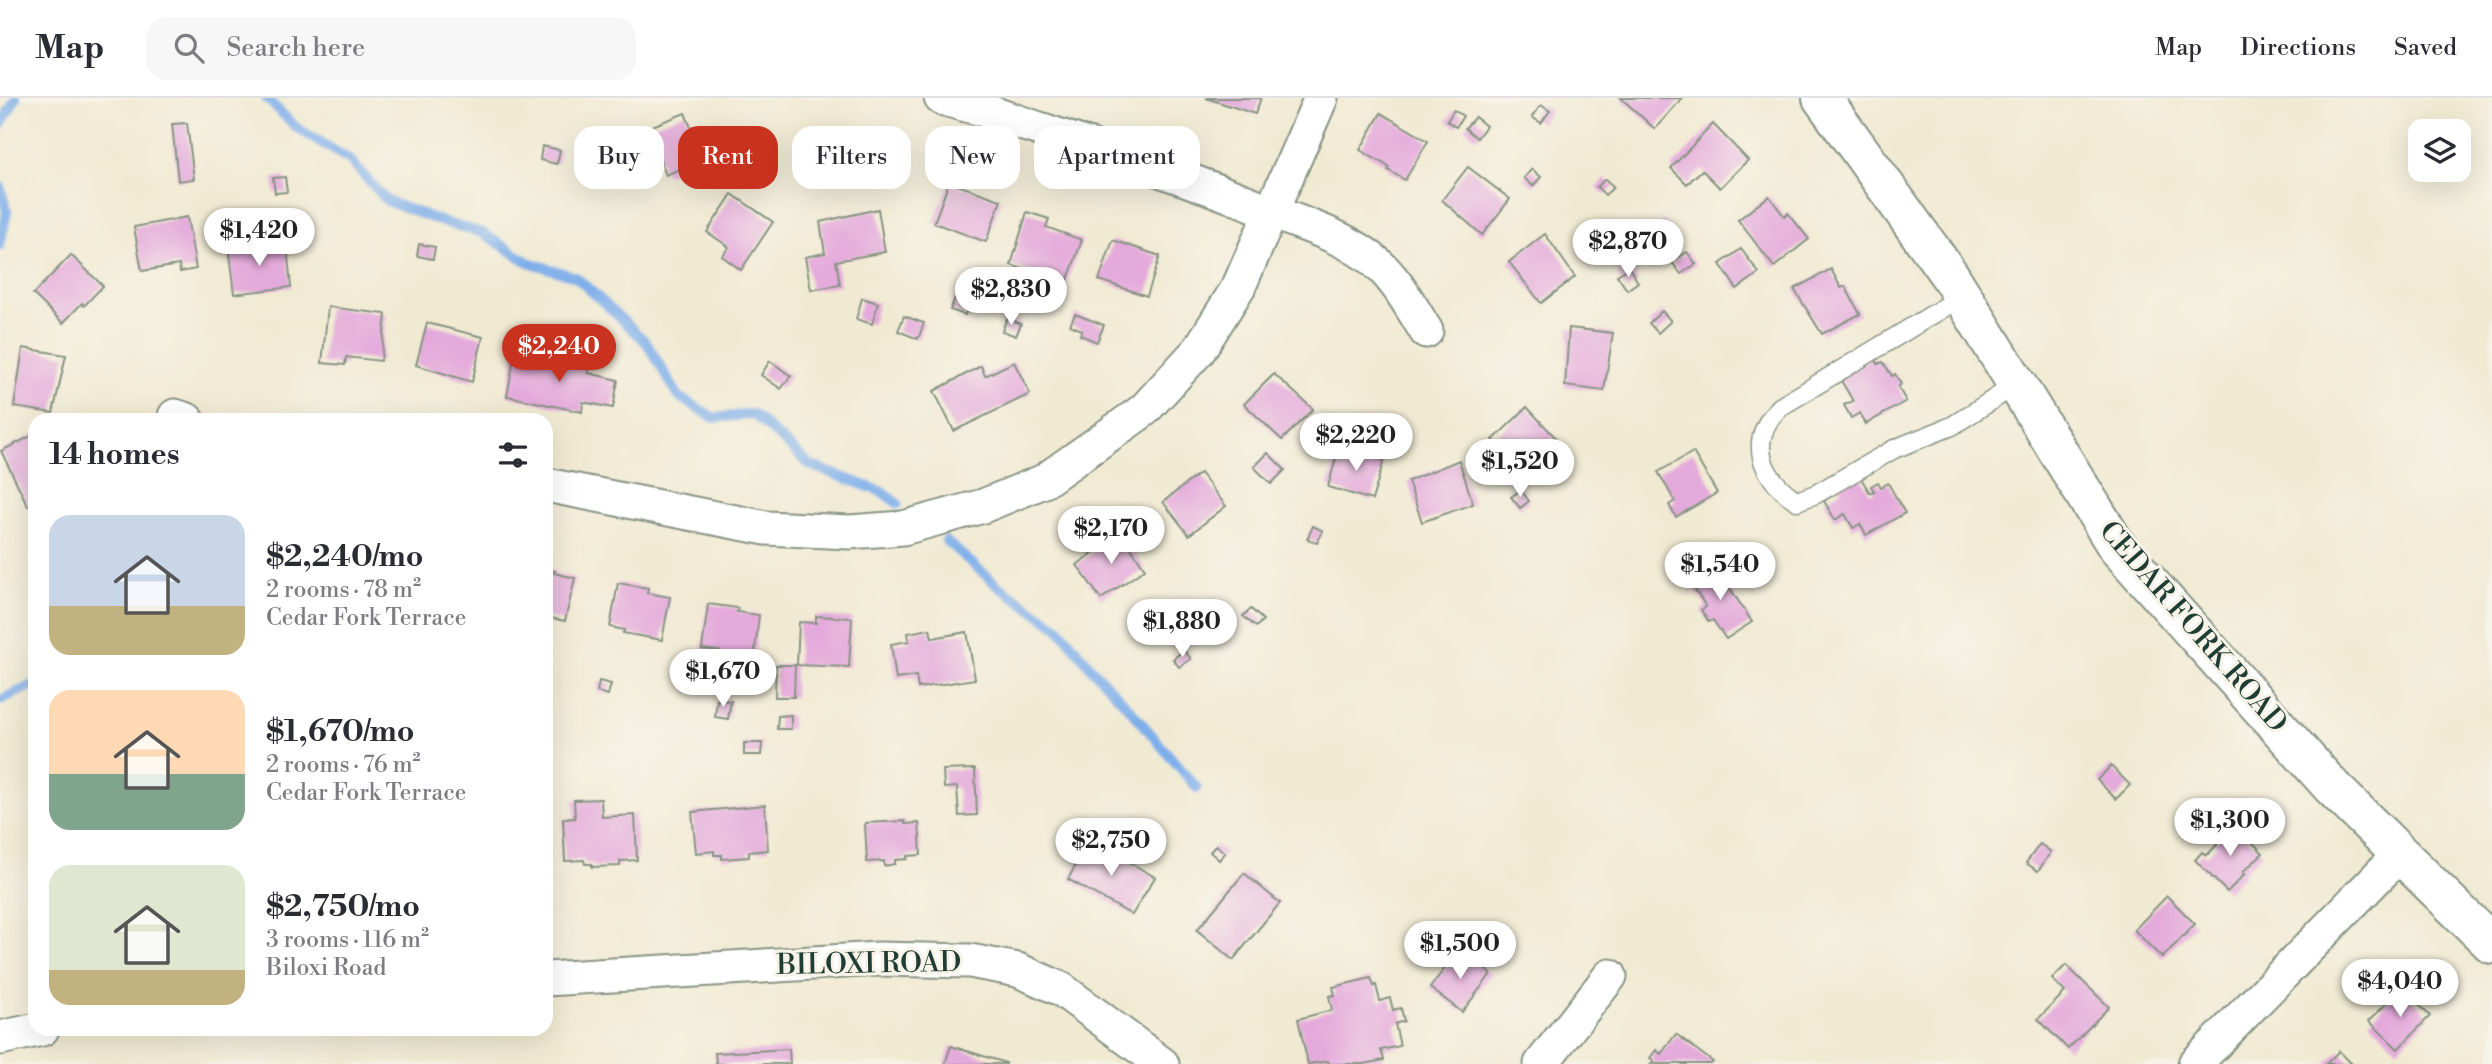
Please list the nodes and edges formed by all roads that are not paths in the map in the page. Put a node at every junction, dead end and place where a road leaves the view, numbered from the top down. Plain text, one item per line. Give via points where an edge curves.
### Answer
1 (941, 98) edge
2 (1321, 98) edge
3 (1822, 98) edge
4 (1271, 212) junction
5 (1963, 296) junction
6 (1426, 331) dead end
7 (2017, 384) junction
8 (553, 486) edge
9 (2400, 854) junction
10 (2492, 944) edge
11 (1610, 976) dead end
12 (553, 979) edge
13 (28, 1032) edge
14 (0, 1038) edge
15 (1162, 1064) edge
16 (1541, 1064) edge
17 (2195, 1064) edge

1 - 4 street via 1196,181
2 - 4 street
3 - 5 street, CEDAR FORK ROAD
4 - 6 street via 1315,228 1370,257 1397,285
4 - 8 street via 1239,286 1199,350 1144,410 1044,481 983,506 903,527 849,531 766,528
5 - 7 street, CEDAR FORK ROAD
5 - 7 lane via 1780,407 1766,421 1761,441 1765,468 1779,489 1797,501 1894,449 1952,426
7 - 9 street, CEDAR FORK ROAD via 2117,547 2332,787
9 - 10 street, CEDAR FORK ROAD
9 - 17 street
11 - 16 street
12 - 15 street, BILOXI ROAD via 879,959 970,961 1018,970 1061,989
13 - 14 street

